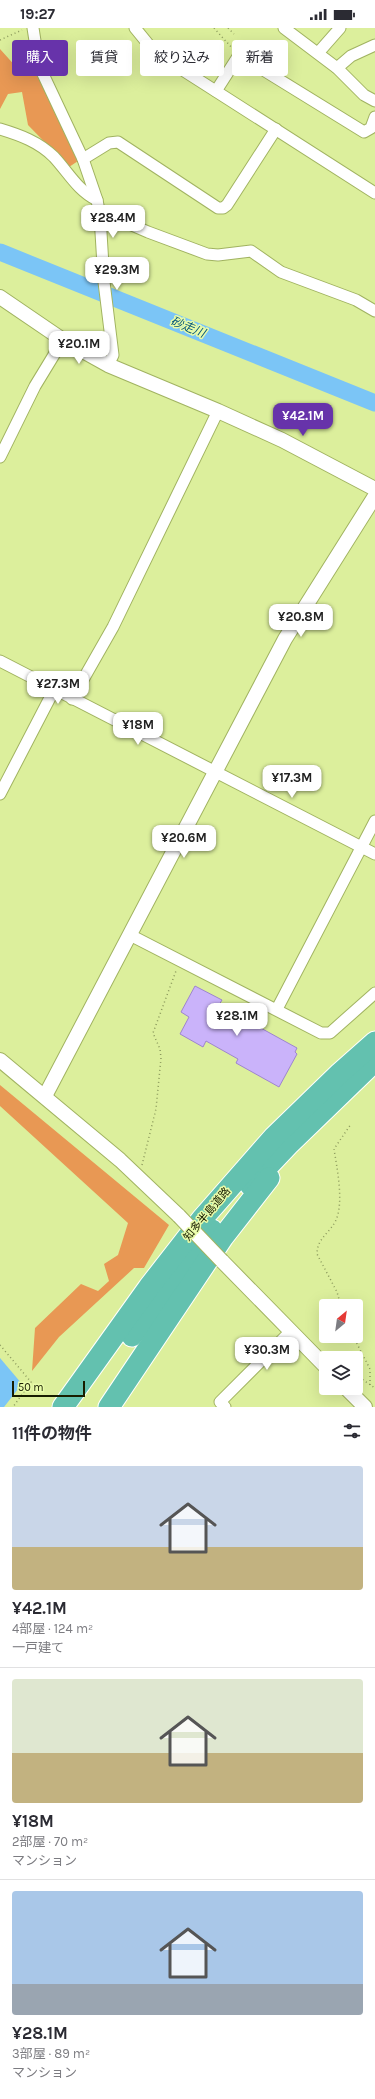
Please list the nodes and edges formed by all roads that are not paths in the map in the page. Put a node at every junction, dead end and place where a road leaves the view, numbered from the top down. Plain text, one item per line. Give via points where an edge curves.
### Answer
1 (135, 28) edge
2 (284, 28) edge
3 (340, 28) edge
4 (29, 29) edge
5 (375, 45) edge
6 (318, 53) junction
7 (337, 68) junction
8 (216, 91) junction
9 (375, 101) edge
10 (375, 117) edge
11 (0, 129) edge
12 (276, 129) junction
13 (83, 159) junction
14 (375, 193) edge
15 (97, 200) junction
16 (100, 216) junction
17 (0, 298) edge
18 (375, 311) edge
19 (63, 340) junction
20 (108, 365) junction
21 (218, 411) junction
22 (0, 458) edge
23 (375, 489) edge
24 (375, 496) edge
25 (0, 661) edge
26 (54, 690) junction
27 (72, 699) junction
28 (214, 772) junction
29 (0, 794) edge
30 (375, 821) edge
31 (360, 847) junction
32 (375, 854) edge
33 (130, 935) junction
34 (375, 993) edge
35 (277, 1009) junction
36 (375, 1042) edge
37 (0, 1060) edge
38 (375, 1061) edge
39 (45, 1096) junction
40 (325, 1109) junction
41 (291, 1331) junction
42 (319, 1360) edge
43 (353, 1395) edge
44 (63, 1407) edge
45 (80, 1407) edge
46 (110, 1407) edge
47 (225, 1407) edge
48 (365, 1407) edge

1 - 8 street via 153,50
2 - 6 street
3 - 6 street
4 - 13 street via 43,74
5 - 7 street via 351,56
6 - 7 street
7 - 9 street via 364,95
8 - 10 street via 240,55 364,132 371,128
8 - 12 street
11 - 15 street via 28,139 46,150 80,188
12 - 13 street via 223,208 218,208 118,142 109,143
12 - 14 street
13 - 15 street
15 - 16 street
16 - 18 street via 118,219 207,254 251,251 281,272 356,300
16 - 20 street via 104,282 113,355
17 - 19 street
19 - 20 street
19 - 22 street via 35,386
20 - 21 street
21 - 23 street via 282,440
21 - 27 street via 113,626
24 - 28 street via 285,639
25 - 26 street
26 - 27 street
26 - 29 street
27 - 28 street
28 - 31 street
28 - 33 street
30 - 31 street
31 - 32 street
31 - 35 street
33 - 35 street
33 - 39 street
34 - 35 street via 330,1033 321,1033
36 - 44 highway, 知多半島道路 via 274,1137 202,1219 149,1287
37 - 39 street
38 - 40 highway, 知多半島道路
39 - 41 street, bridge via 179,1216
40 - 45 highway, 知多半島道路 via 250,1185 212,1230 158,1299
40 - 46 highway via 314,1127 278,1166 223,1237
41 - 42 street
41 - 47 street via 220,1402
43 - 48 street

